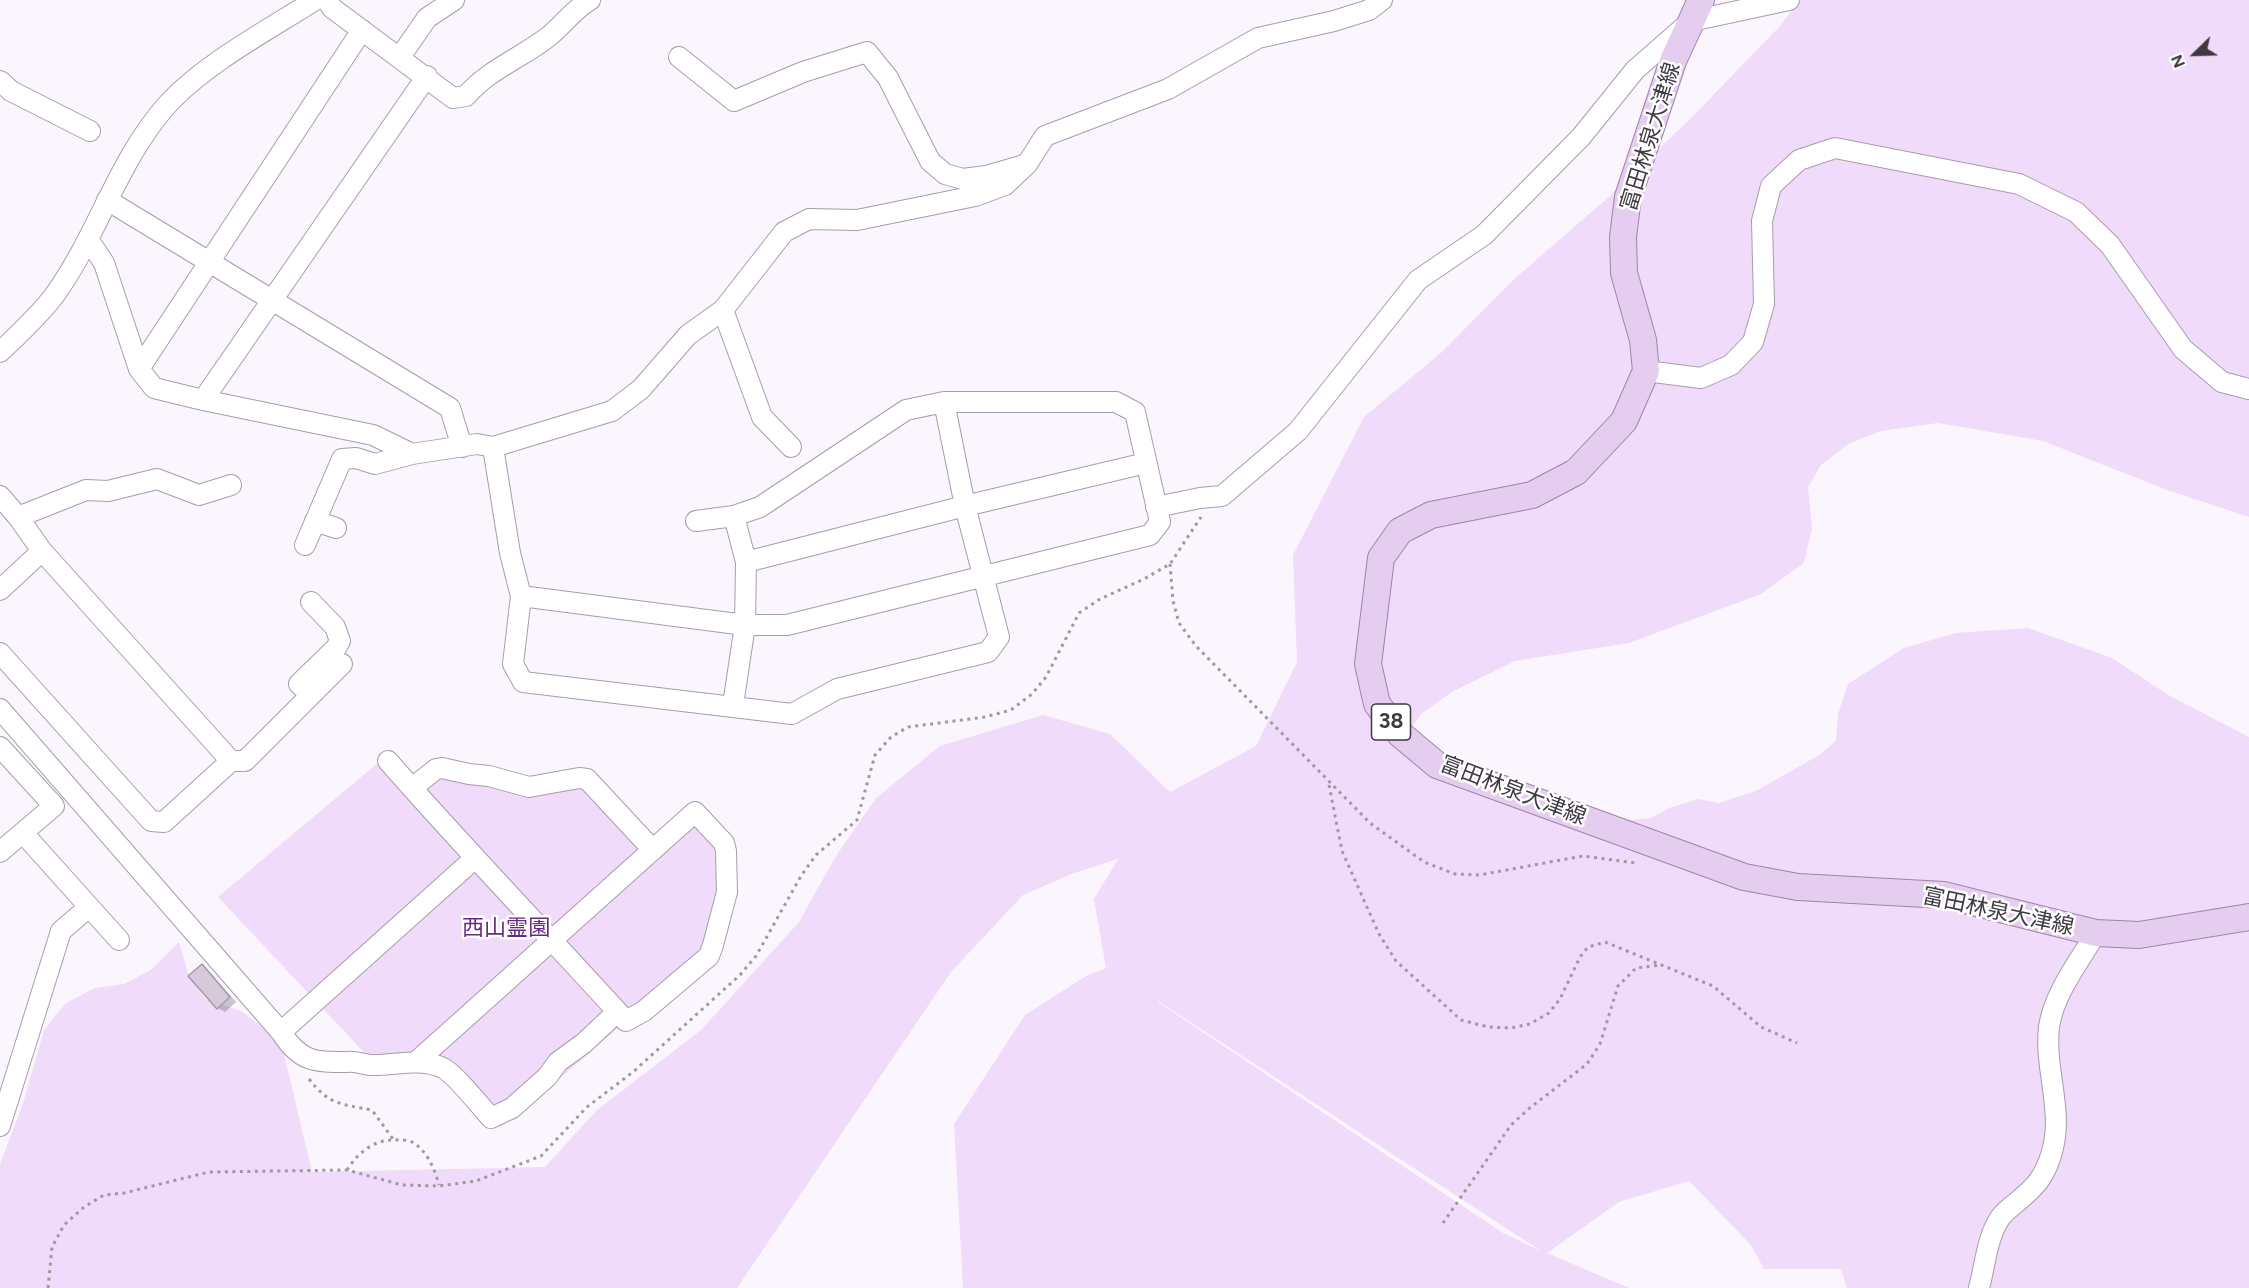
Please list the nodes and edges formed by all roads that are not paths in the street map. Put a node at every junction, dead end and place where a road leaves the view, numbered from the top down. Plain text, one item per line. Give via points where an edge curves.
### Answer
1 (315, 0) edge
2 (327, 0) edge
3 (454, 0) edge
4 (590, 0) edge
5 (1382, 0) edge
6 (1789, 0) edge
7 (1696, 11) edge
8 (362, 30) junction
9 (400, 57) junction
10 (679, 57) dead end
11 (427, 76) junction
12 (4, 92) edge
13 (90, 130) dead end
14 (1027, 164) junction
15 (107, 200) junction
16 (88, 239) junction
17 (208, 262) junction
18 (273, 299) junction
19 (723, 310) junction
20 (1, 350) edge
21 (139, 369) junction
22 (1646, 371) junction
23 (2249, 389) edge
24 (203, 400) junction
25 (944, 402) junction
26 (462, 447) junction
27 (493, 447) junction
28 (791, 447) dead end
29 (412, 454) junction
30 (1146, 463) junction
31 (231, 485) dead end
32 (0, 496) edge
33 (966, 506) junction
34 (1156, 507) junction
35 (734, 516) junction
36 (18, 517) junction
37 (315, 521) junction
38 (696, 521) dead end
39 (336, 528) dead end
40 (305, 545) dead end
41 (42, 551) junction
42 (746, 562) junction
43 (983, 578) junction
44 (0, 590) edge
45 (521, 596) junction
46 (311, 602) dead end
47 (745, 625) junction
48 (0, 653) edge
49 (342, 664) dead end
50 (312, 695) junction
51 (733, 705) junction
52 (0, 709) edge
53 (0, 747) edge
54 (231, 761) junction
55 (388, 761) dead end
56 (412, 788) junction
57 (22, 833) junction
58 (653, 850) junction
59 (0, 852) edge
60 (474, 859) junction
61 (89, 907) junction
62 (2249, 917) edge
63 (2096, 933) junction
64 (120, 940) dead end
65 (550, 940) junction
66 (617, 1012) junction
67 (281, 1032) junction
68 (416, 1062) junction
69 (0, 1126) edge
70 (1979, 1288) edge

1 - 15 street via 197,76 167,105
2 - 8 street
3 - 9 street via 427,18
4 - 11 street via 578,6 549,36 478,81 465,96 453,98
5 - 14 street via 1369,10 1334,21 1258,38 1168,89 1045,136
6 - 7 street
7 - 22 main road, 富田林泉大津線 / 38 via 1673,61 1628,197 1624,273 1643,340
7 - 34 street via 1635,70 1581,137 1484,235 1418,280 1298,431 1222,496
8 - 9 street
8 - 17 street
9 - 11 street
10 - 14 street via 734,101 803,72 867,52 888,78 930,161 945,174 963,179
11 - 18 street
12 - 13 street
14 - 19 street via 1005,185 975,196 857,220 810,219 784,232
15 - 16 street
15 - 17 street
16 - 20 street via 56,294
16 - 21 street via 104,263
17 - 18 street
17 - 21 street
18 - 24 street
18 - 26 street via 450,408
19 - 27 street via 688,335 641,389 612,411
19 - 28 street via 762,417
21 - 24 street via 154,388
22 - 23 street via 1701,378 1731,365 1754,342 1764,304 1762,221 1771,186 1799,160 1835,148 2019,184 2076,212 2110,245 2183,349 2222,382
22 - 63 main road, 富田林泉大津線 / 38 via 1624,421 1576,472 1532,495 1431,515 1400,531 1381,558 1368,664 1377,704 1400,734 1437,765 1744,877 1798,887 1944,895
24 - 29 street via 373,435
25 - 30 street via 1116,402 1135,412
25 - 33 street
25 - 35 street via 906,410 760,507
26 - 27 street
26 - 29 street
27 - 45 street
29 - 37 street via 375,464 356,458 342,459
30 - 33 street
30 - 34 street
31 - 36 street via 200,495 157,479 108,491 86,490
32 - 36 street
33 - 42 street
33 - 43 street
34 - 43 street via 1160,522 1149,535
35 - 38 street
35 - 42 street
36 - 41 street
37 - 39 street
37 - 40 street
41 - 44 street
41 - 54 street
42 - 47 street
43 - 47 street via 787,625
43 - 51 street via 999,637 988,652 837,689 792,714
45 - 47 street
45 - 51 street via 513,664 523,682
46 - 50 street via 334,627 340,641 299,684
47 - 51 street
48 - 54 street via 151,821 164,822
49 - 50 street
50 - 54 street via 245,761
52 - 67 street
53 - 57 street via 54,806
55 - 56 street
56 - 58 street via 435,769 442,768 529,787 587,779
56 - 60 street
57 - 59 street
57 - 61 street
58 - 65 street
58 - 66 street via 695,812 724,843 727,892 709,956 644,1011 626,1021
60 - 65 street
60 - 67 street
61 - 64 street
61 - 69 street via 61,932
62 - 63 main road, 富田林泉大津線 / 38 via 2139,935
63 - 70 street via 2055,1004 2049,1027 2056,1122 2050,1159 2045,1174 2032,1190 2001,1215
65 - 66 street
65 - 68 street
66 - 68 street via 512,1108 491,1118 445,1069
67 - 68 street via 305,1058 371,1065

